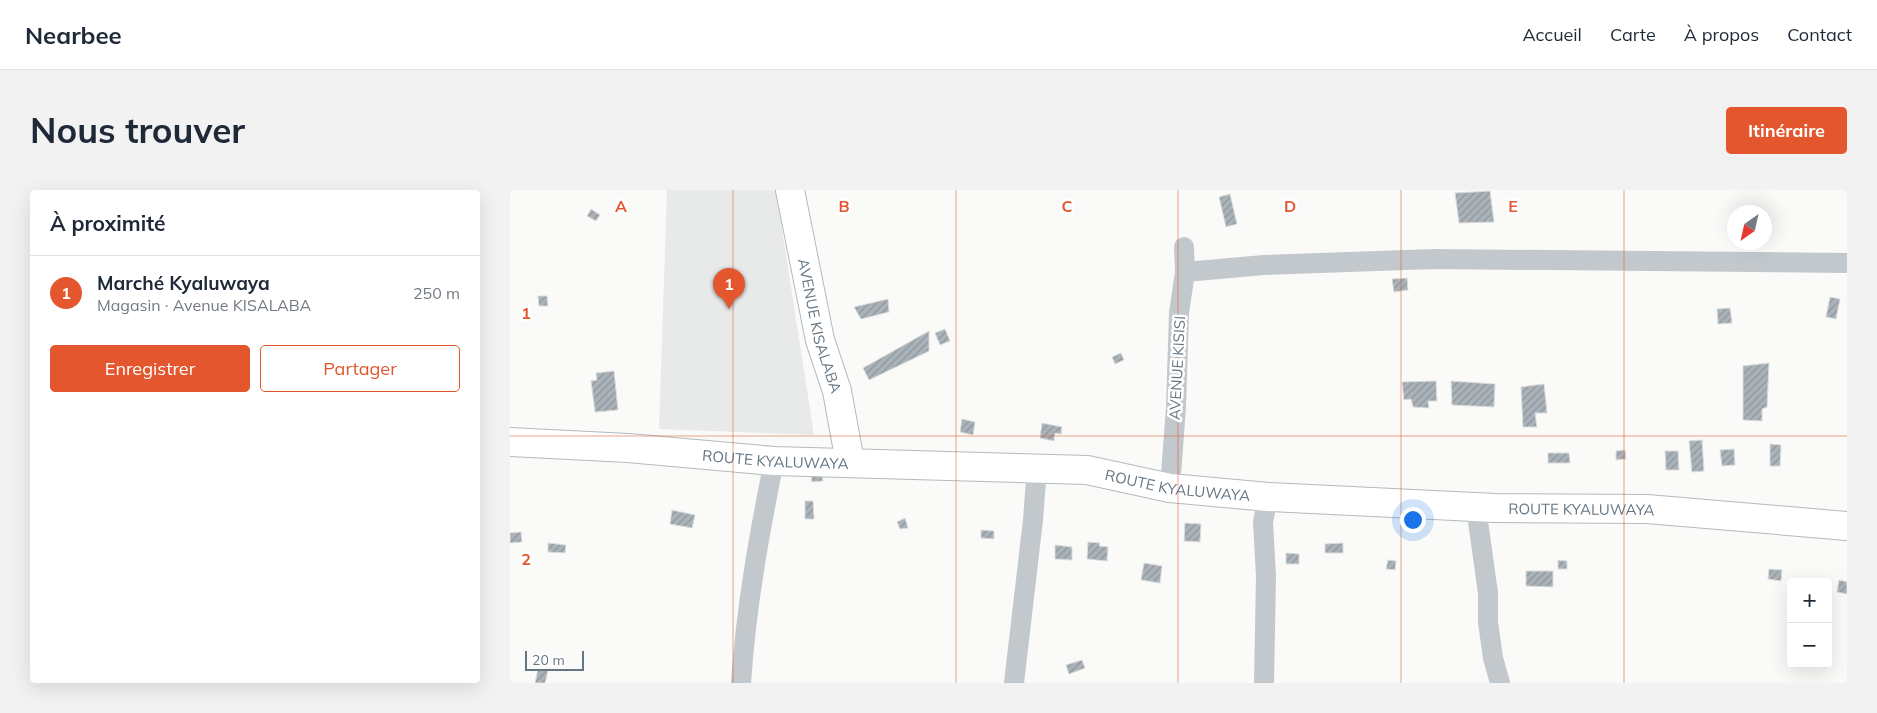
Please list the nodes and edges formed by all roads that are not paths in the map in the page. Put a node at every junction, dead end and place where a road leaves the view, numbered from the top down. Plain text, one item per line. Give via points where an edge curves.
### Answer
1 (790, 190) edge
2 (1184, 247) dead end
3 (1847, 263) edge
4 (1185, 272) junction
5 (510, 442) edge
6 (774, 461) junction
7 (850, 462) junction
8 (1037, 467) junction
9 (1170, 488) junction
10 (1268, 497) junction
11 (1476, 507) junction
12 (1847, 526) edge
13 (741, 683) edge
14 (1014, 683) edge
15 (1264, 683) edge
16 (1500, 683) edge

1 - 7 street, AVENUE KISALABA via 820,340 836,391
2 - 4 street, AVENUE KISISI
3 - 4 street via 1434,258 1264,265
4 - 9 street, AVENUE KISISI via 1179,313
5 - 6 street, ROUTE KYALUWAYA
6 - 7 street, ROUTE KYALUWAYA
6 - 13 street via 745,627
7 - 8 street, ROUTE KYALUWAYA
8 - 9 street, ROUTE KYALUWAYA via 1087,470
8 - 14 street
9 - 10 street, ROUTE KYALUWAYA
10 - 11 street, ROUTE KYALUWAYA
10 - 15 street via 1263,522 1266,576
11 - 12 street, ROUTE KYALUWAYA via 1647,509
11 - 16 street via 1491,640

